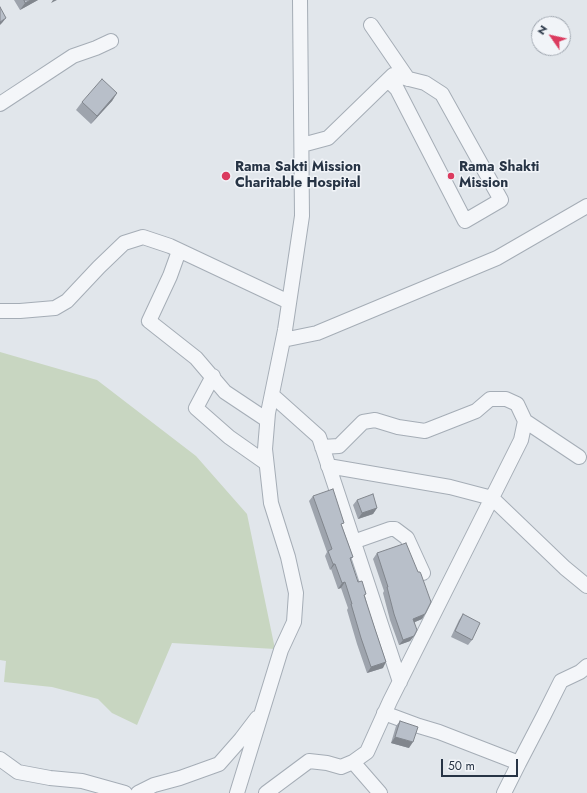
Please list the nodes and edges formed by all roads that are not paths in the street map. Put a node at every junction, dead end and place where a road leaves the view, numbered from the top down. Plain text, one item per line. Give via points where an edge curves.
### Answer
1 (300, 0) edge
2 (371, 25) dead end
3 (111, 41) dead end
4 (408, 79) junction
5 (388, 80) junction
6 (0, 104) edge
7 (302, 145) junction
8 (587, 206) edge
9 (179, 251) junction
10 (290, 302) junction
11 (0, 311) edge
12 (284, 340) junction
13 (213, 376) junction
14 (272, 395) junction
15 (267, 420) junction
16 (525, 421) junction
17 (322, 447) junction
18 (578, 456) dead end
19 (266, 463) junction
20 (328, 466) junction
21 (492, 498) junction
22 (353, 542) junction
23 (423, 573) dead end
24 (587, 586) edge
25 (587, 666) edge
26 (400, 682) junction
27 (263, 710) junction
28 (384, 713) junction
29 (0, 759) edge
30 (353, 762) junction
31 (519, 763) junction
32 (125, 793) edge
33 (138, 793) edge
34 (237, 793) edge
35 (266, 793) edge
36 (380, 793) edge
37 (504, 793) edge

1 - 7 street
2 - 4 street
3 - 6 street via 73,56
4 - 5 street via 393,75
4 - 5 street via 425,83 442,94 501,200 465,221 398,89
5 - 7 street via 328,138
7 - 10 street via 302,216
8 - 12 street via 496,258 317,333
9 - 10 street
9 - 11 street via 143,237 124,243 68,301 55,308
9 - 13 street via 149,321 196,358
10 - 12 street
12 - 14 street
13 - 15 street via 226,392
13 - 19 street via 196,408 229,437
14 - 15 street
14 - 17 street via 319,437
15 - 19 street
16 - 17 street via 517,404 506,399 490,399 476,411 424,431 375,420 363,422 339,446
16 - 18 street
16 - 21 street via 521,440
17 - 20 street
19 - 27 street via 271,503 296,593 294,622 281,650
20 - 21 street via 450,487
20 - 22 street
21 - 24 street
21 - 26 street
22 - 23 street via 395,529 407,538
22 - 26 street
25 - 31 street via 560,681
26 - 28 street
27 - 33 street via 218,764 154,785
27 - 34 street
28 - 30 street via 367,752
28 - 31 street
29 - 32 street via 18,772 82,782
30 - 35 street via 341,768 309,761
30 - 36 street
31 - 37 street

